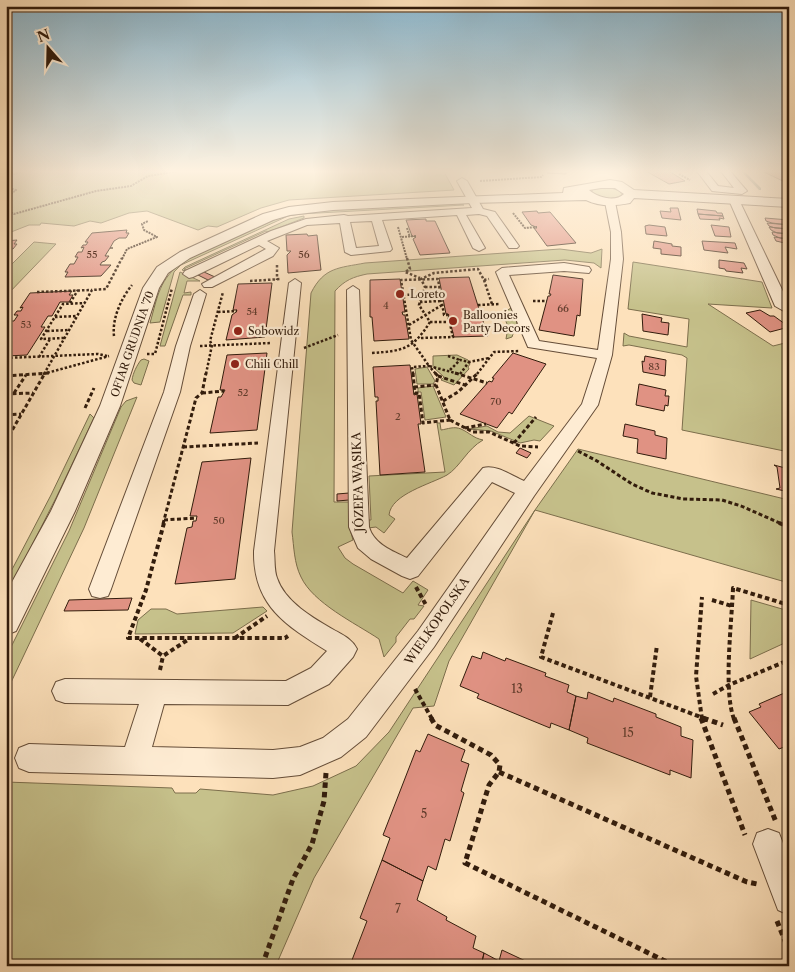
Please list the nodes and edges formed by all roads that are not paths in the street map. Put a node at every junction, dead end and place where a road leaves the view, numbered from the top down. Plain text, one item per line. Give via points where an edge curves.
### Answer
1 (274, 215) edge
2 (404, 215) edge
3 (492, 215) edge
4 (613, 215) edge
5 (741, 215) edge
6 (462, 216) dead end
7 (376, 217) junction
8 (344, 218) junction
9 (505, 233) junction
10 (472, 235) junction
11 (259, 241) junction
12 (513, 246) dead end
13 (479, 248) dead end
14 (585, 270) dead end
15 (189, 274) dead end
16 (295, 283) dead end
17 (352, 290) dead end
18 (789, 310) edge
19 (605, 355) junction
20 (527, 491) junction
21 (100, 589) dead end
22 (6, 622) edge
23 (65, 691) dead end
24 (155, 692) junction
25 (29, 758) dead end
26 (134, 761) junction
27 (764, 836) road end
28 (782, 899) edge

1 - 22 street, OFIAR GRUDNIA '70 via 185,255 162,270 151,288 110,406 63,511
2 - 7 street
3 - 9 street
4 - 19 street, WIELKOPOLSKA via 617,259
5 - 18 street via 782,306
6 - 10 street
7 - 8 street
7 - 8 street via 386,249 350,252
8 - 11 street via 297,224
9 - 10 street
9 - 12 street
10 - 13 street
11 - 15 street
11 - 21 street via 273,248 269,254 204,289 183,346 172,392
14 - 19 street via 564,268 502,272 533,344
16 - 24 street via 264,551 266,578 276,598 304,624 345,649 320,676 288,693
17 - 20 street, JÓZEFA WĄSIKA via 360,537 368,546 410,570 489,473
19 - 20 street, WIELKOPOLSKA via 590,405
20 - 26 street, WIELKOPOLSKA via 426,639 358,728 332,748 300,761 273,764
23 - 24 street
24 - 26 street
25 - 26 street, WIELKOPOLSKA
27 - 28 street

